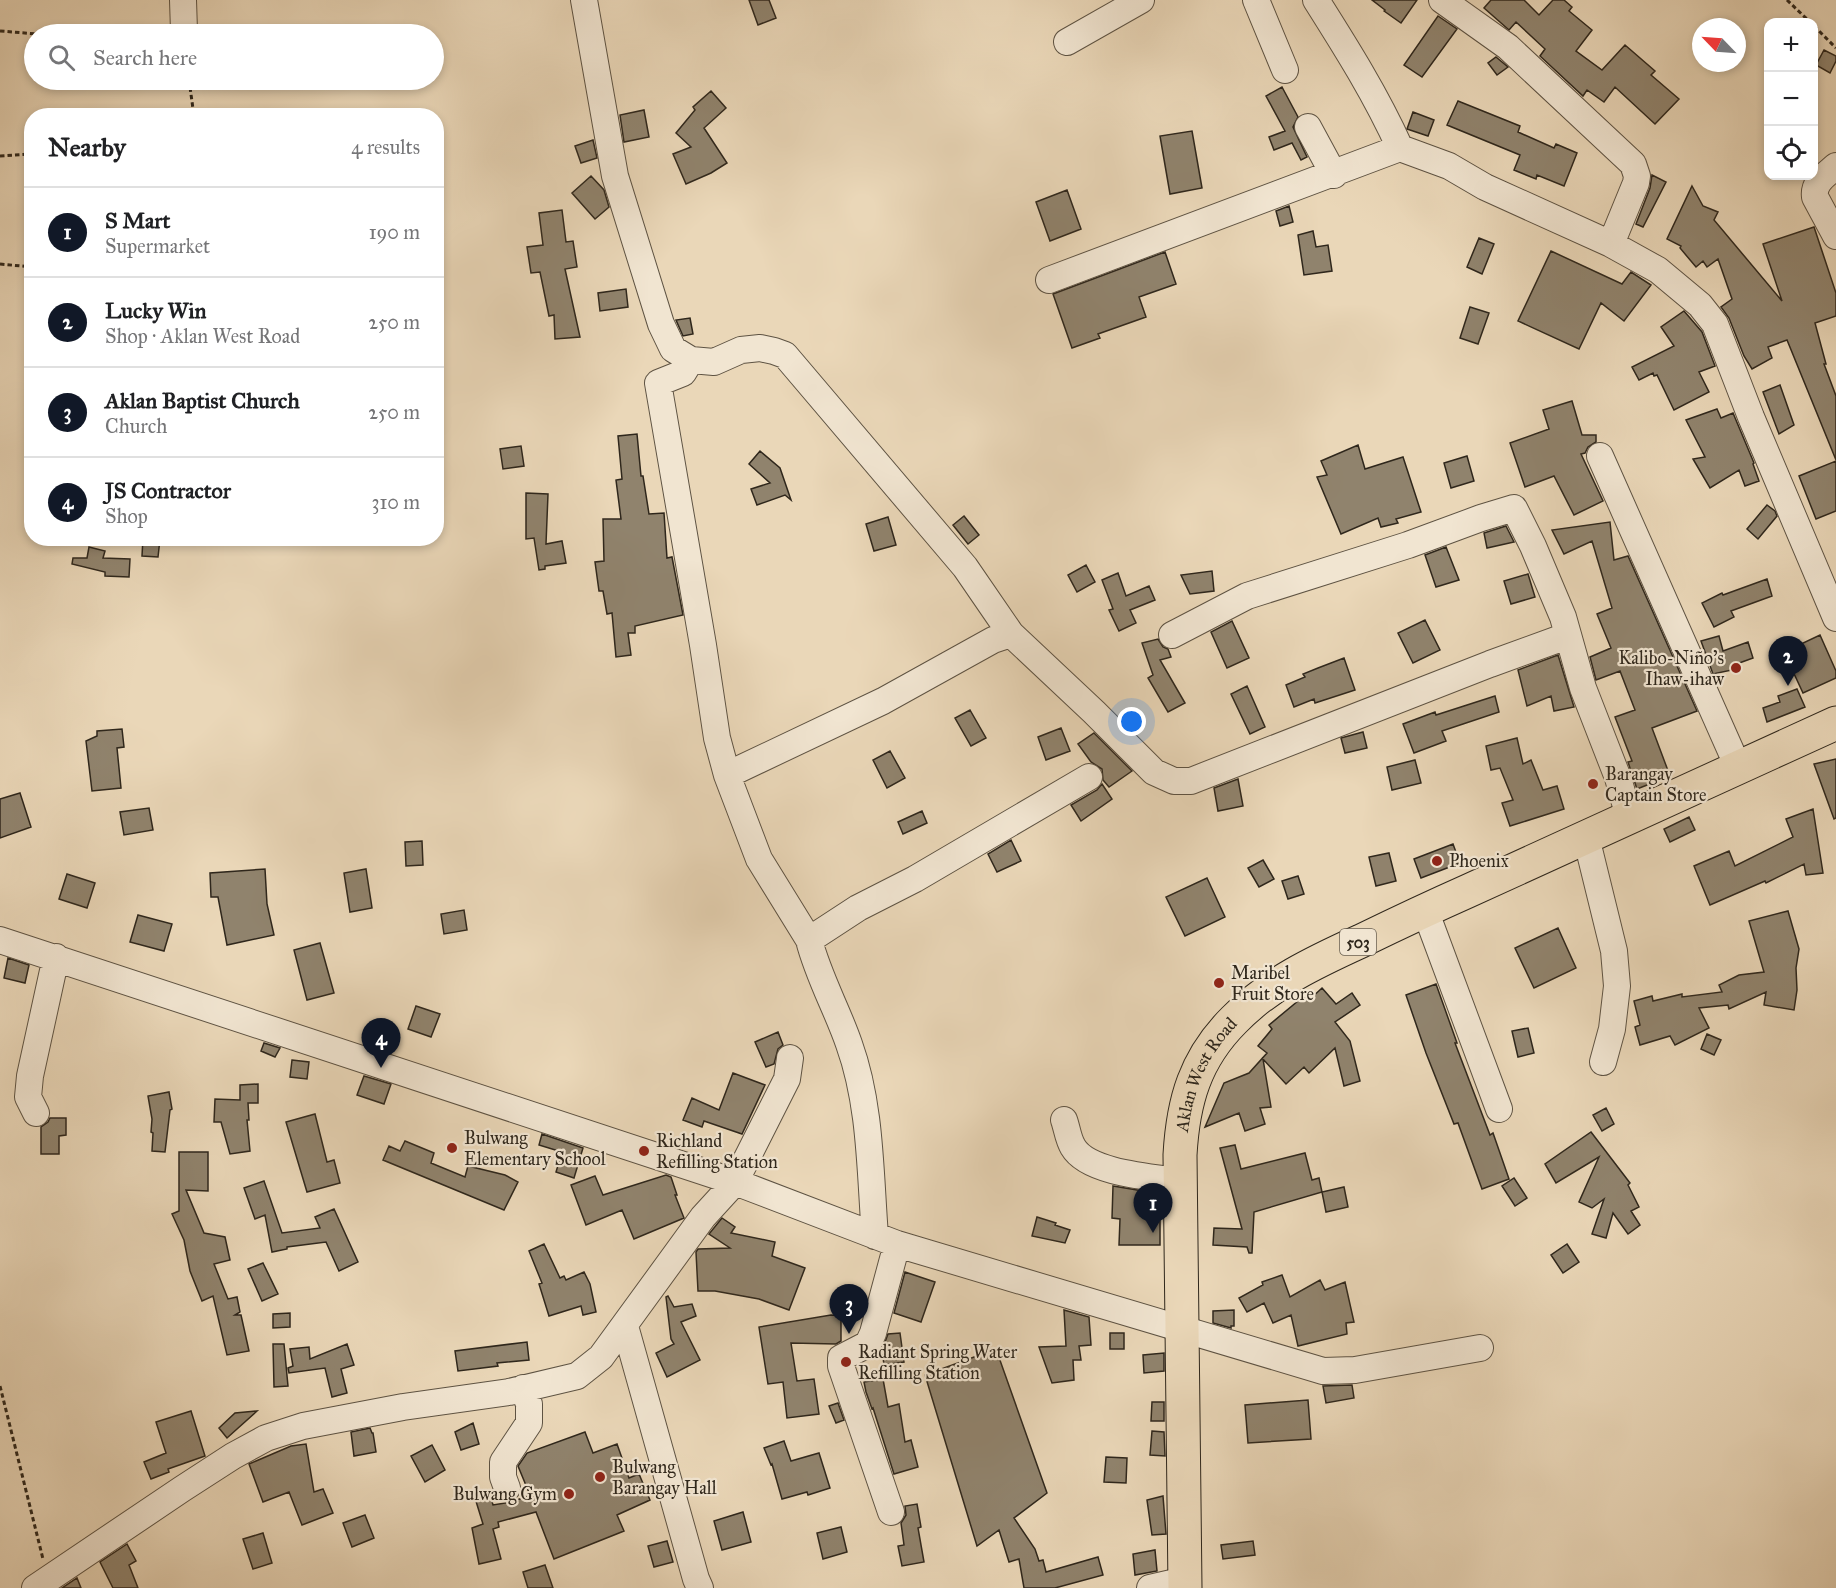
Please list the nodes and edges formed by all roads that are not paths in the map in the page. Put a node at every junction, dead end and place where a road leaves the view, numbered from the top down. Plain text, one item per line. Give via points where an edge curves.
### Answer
1 (183, 0) edge
2 (584, 0) edge
3 (1141, 0) edge
4 (1256, 0) edge
5 (1316, 0) edge
6 (1442, 0) edge
7 (183, 24) edge
8 (1067, 42) dead end
9 (1285, 70) dead end
10 (1308, 127) dead end
11 (1400, 148) junction
12 (1836, 166) edge
13 (1334, 175) junction
14 (1836, 236) edge
15 (1611, 244) junction
16 (1049, 280) dead end
17 (691, 360) junction
18 (1600, 456) dead end
19 (1836, 618) edge
20 (1011, 634) junction
21 (1172, 635) dead end
22 (1568, 636) junction
23 (1836, 723) edge
24 (1738, 767) junction
25 (727, 775) junction
26 (1089, 777) dead end
27 (1629, 817) junction
28 (1586, 837) junction
29 (1414, 915) junction
30 (0, 940) edge
31 (809, 940) junction
32 (56, 957) junction
33 (790, 1058) dead end
34 (1603, 1062) dead end
35 (1499, 1109) dead end
36 (36, 1113) dead end
37 (1064, 1120) dead end
38 (735, 1182) junction
39 (1179, 1182) junction
40 (886, 1240) junction
41 (625, 1326) junction
42 (1181, 1328) junction
43 (1480, 1348) dead end
44 (523, 1388) junction
45 (507, 1488) dead end
46 (891, 1512) dead end
47 (41, 1583) edge
48 (1185, 1584) edge
49 (700, 1588) edge
50 (1150, 1588) edge

1 - 7 street
2 - 17 street via 615,176 661,324 673,349
3 - 8 street
4 - 9 street
5 - 11 street via 1360,69
6 - 15 street via 1501,39 1633,164 1636,183
10 - 13 street
11 - 13 street
11 - 15 street via 1449,166 1485,188
12 - 14 street via 1818,182 1814,192
13 - 16 street
15 - 19 street via 1658,270 1700,305 1715,324
17 - 20 street via 714,362 741,350 760,348 785,356 965,567
17 - 25 street via 683,373 658,383 717,738
18 - 24 street
20 - 22 street via 1154,772 1174,781 1191,781
20 - 25 street via 993,640 883,701
21 - 22 street via 1247,596 1514,508 1546,576
22 - 27 street
23 - 24 main road, Aklan West Road / 503
24 - 27 main road, Aklan West Road / 503
25 - 31 street via 759,859
26 - 31 street via 858,908
27 - 28 main road, Aklan West Road / 503
28 - 29 main road, Aklan West Road / 503
28 - 34 street via 1614,951 1617,986
29 - 35 street
29 - 39 main road, Aklan West Road / 503 via 1276,984 1218,1037 1199,1066 1188,1094 1182,1122
30 - 32 street
31 - 40 street via 850,1045 866,1111
32 - 36 street via 30,1076 28,1097
32 - 38 street
33 - 38 street via 788,1079
37 - 39 street via 1073,1148 1092,1163
38 - 40 street
38 - 41 street via 703,1216
39 - 42 main road, Aklan West Road / 503
40 - 42 street
40 - 46 street via 873,1333 868,1344 841,1358 841,1366
41 - 44 street via 601,1357 577,1376
41 - 49 street
42 - 43 street via 1323,1371 1355,1370
42 - 48 main road, Aklan West Road / 503
44 - 45 street via 529,1404 529,1423 503,1462
44 - 47 street via 303,1426 266,1438
48 - 50 street

